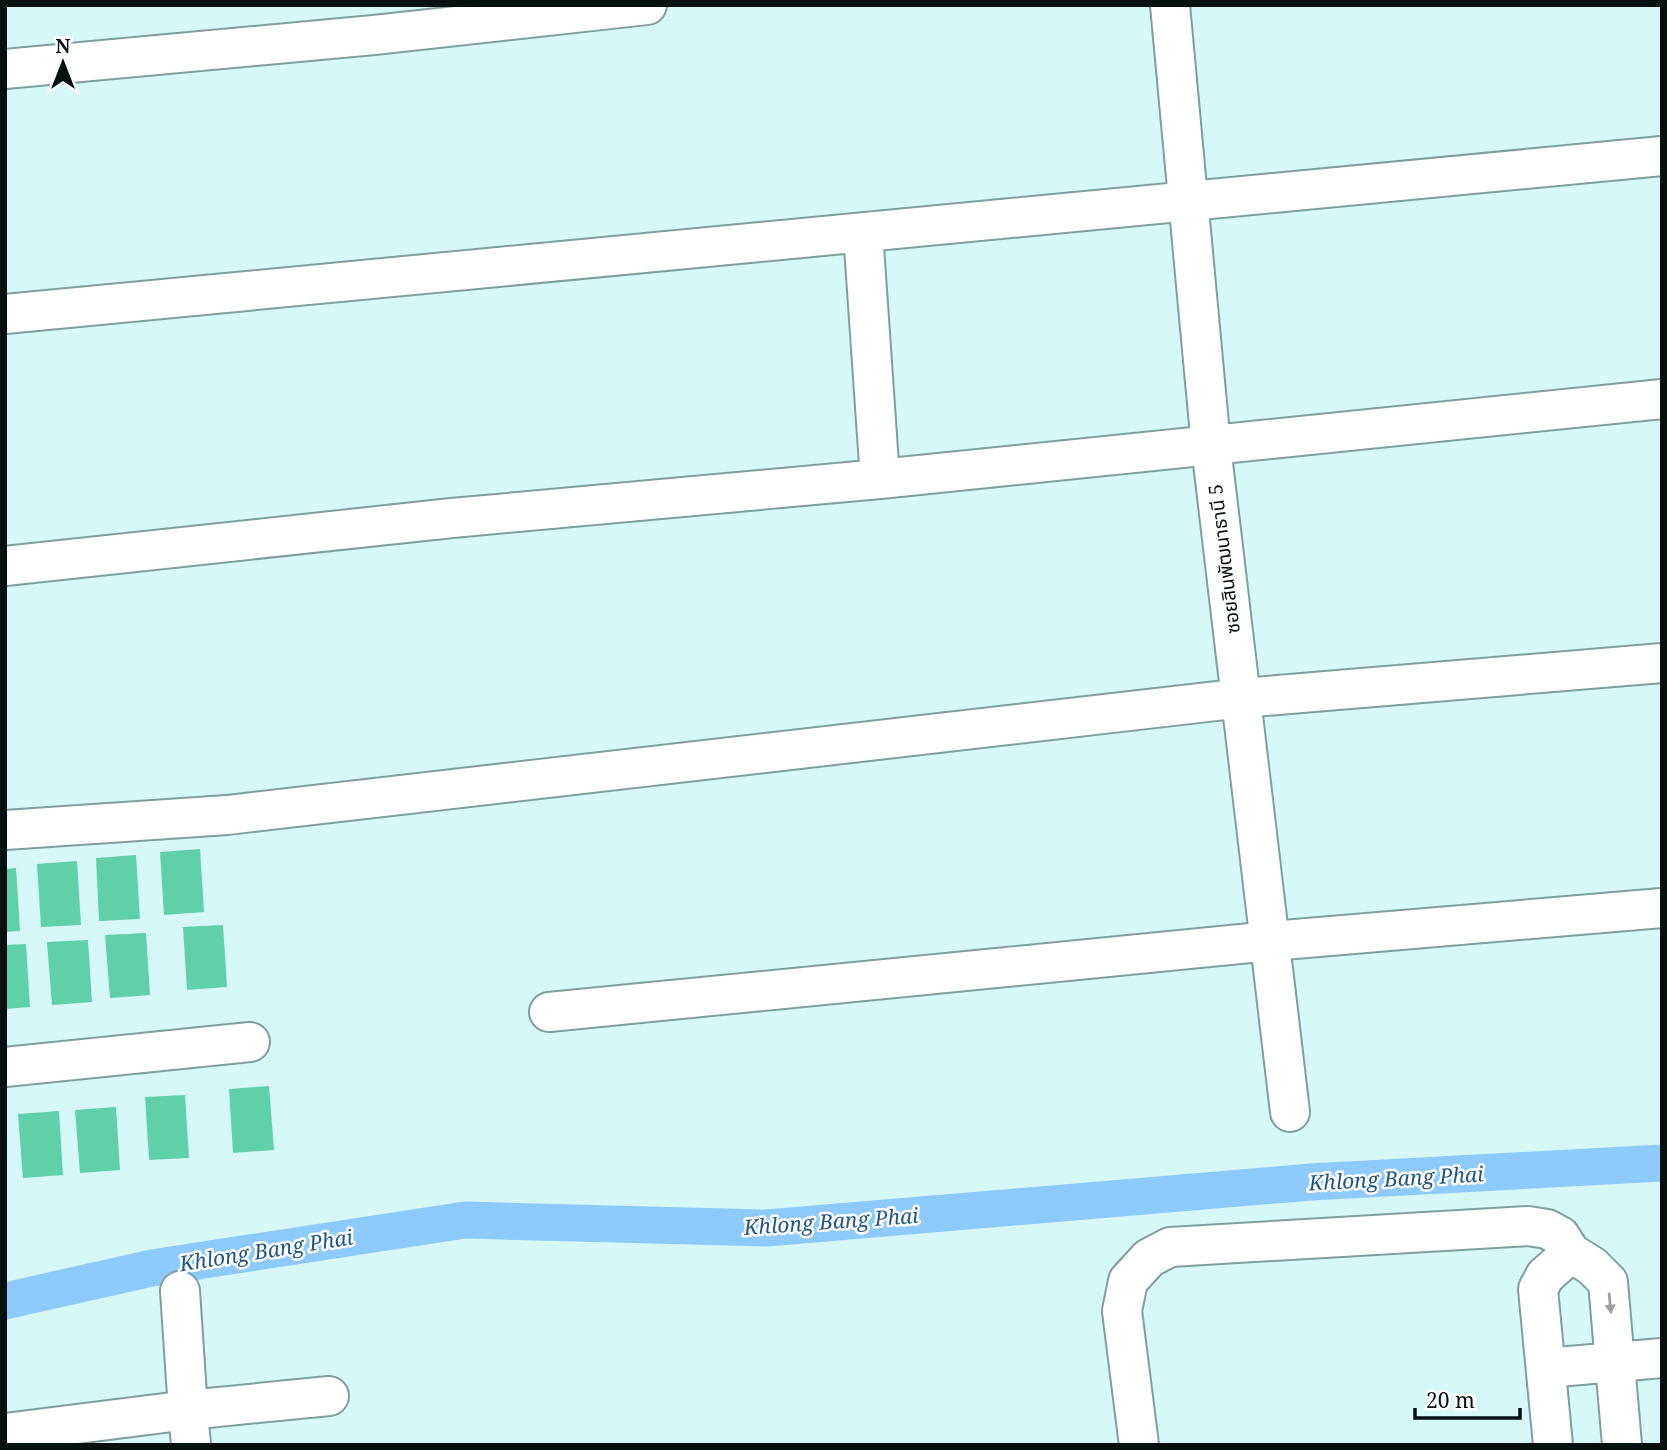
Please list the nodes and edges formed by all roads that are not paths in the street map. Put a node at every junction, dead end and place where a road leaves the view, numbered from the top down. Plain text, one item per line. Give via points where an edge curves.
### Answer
1 (647, 5) edge
2 (1170, 5) edge
3 (5, 69) edge
4 (1662, 156) edge
5 (1188, 201) junction
6 (863, 232) junction
7 (5, 314) edge
8 (1662, 399) edge
9 (1210, 446) junction
10 (880, 479) junction
11 (5, 566) edge
12 (1662, 663) edge
13 (1241, 698) junction
14 (5, 830) edge
15 (1662, 908) edge
16 (1271, 941) junction
17 (549, 1012) dead end
18 (250, 1042) dead end
19 (5, 1067) edge
20 (1290, 1112) dead end
21 (1571, 1253) junction
22 (180, 1291) dead end
23 (1662, 1358) edge
24 (1615, 1363) junction
25 (1546, 1368) junction
26 (329, 1396) dead end
27 (189, 1427) edge
28 (5, 1433) edge
29 (1139, 1445) edge
30 (1553, 1445) edge
31 (1622, 1445) edge

1 - 3 street
2 - 5 street, ซอยสินพัฒนาธานี 5
4 - 5 street
5 - 6 street
5 - 9 street, ซอยสินพัฒนาธานี 5
6 - 7 street
6 - 10 street
8 - 9 street
9 - 10 street
9 - 13 street, ซอยสินพัฒนาธานี 5
10 - 11 street via 452,518
12 - 13 street
13 - 14 street via 227,815
13 - 16 street, ซอยสินพัฒนาธานี 5
15 - 16 street
16 - 17 street
16 - 20 street, ซอยสินพัฒนาธานี 5
18 - 19 street
21 -> 24 street via 1608,1282
21 - 25 street via 1550,1270 1538,1289
21 - 29 street via 1560,1236 1528,1226 1170,1247 1149,1258 1128,1281 1122,1311
22 - 27 street
23 - 24 street
24 - 25 street
24 - 31 street
25 - 30 street
26 - 27 street
27 - 28 street

